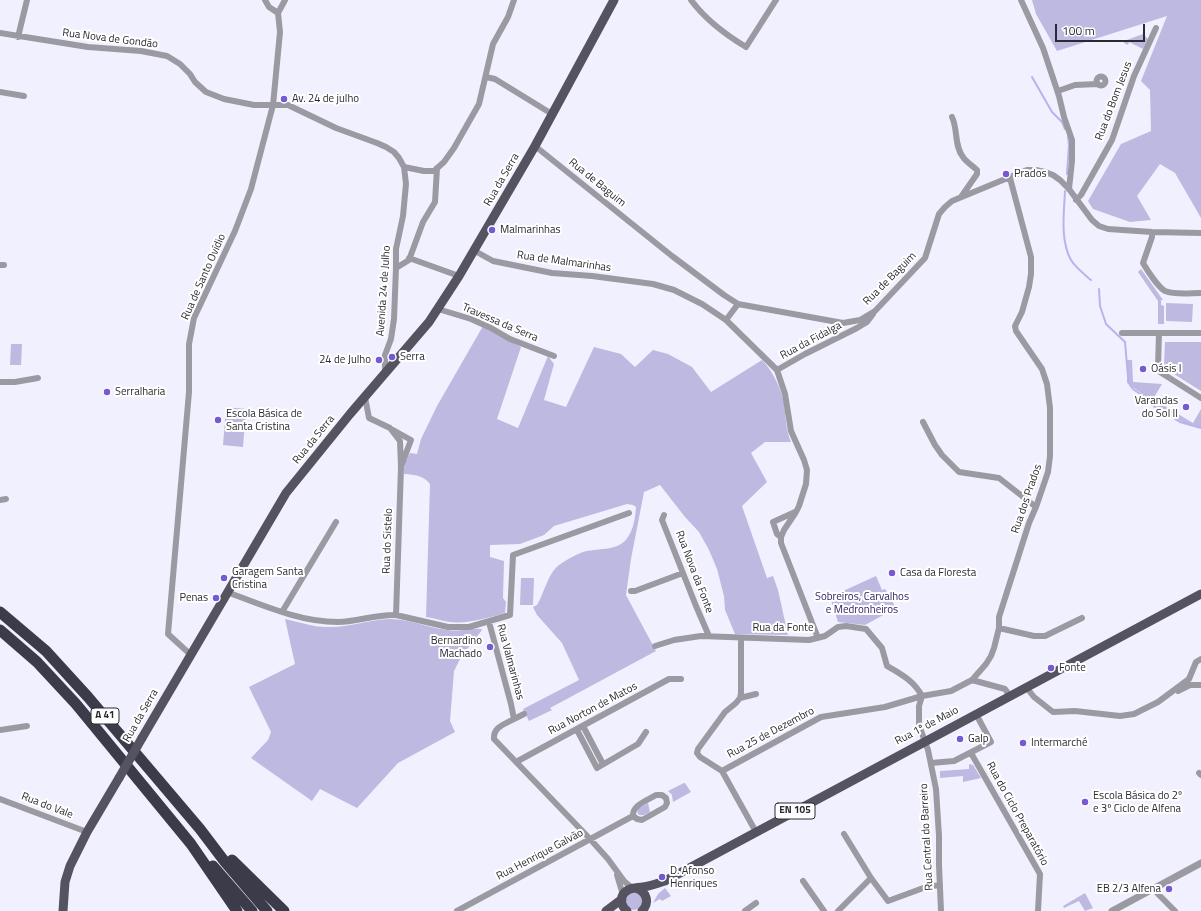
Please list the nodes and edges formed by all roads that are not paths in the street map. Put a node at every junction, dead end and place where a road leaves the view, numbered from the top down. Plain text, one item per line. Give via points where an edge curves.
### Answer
1 (27, 0) edge
2 (265, 0) edge
3 (285, 0) edge
4 (514, 0) edge
5 (614, 0) edge
6 (691, 0) edge
7 (776, 0) edge
8 (1021, 0) edge
9 (278, 13) junction
10 (1156, 28) dead end
11 (0, 33) edge
12 (18, 37) junction
13 (486, 77) junction
14 (1098, 84) dead end
15 (1058, 91) junction
16 (0, 92) edge
17 (24, 96) dead end
18 (273, 105) junction
19 (552, 114) junction
20 (952, 117) dead end
21 (535, 146) junction
22 (404, 167) junction
23 (437, 168) junction
24 (1010, 178) junction
25 (1069, 189) junction
26 (960, 198) junction
27 (1076, 200) junction
28 (1152, 232) junction
29 (1201, 233) edge
30 (474, 251) junction
31 (409, 258) junction
32 (396, 268) junction
33 (459, 276) junction
34 (1201, 293) edge
35 (738, 304) junction
36 (438, 309) junction
37 (874, 311) junction
38 (726, 320) junction
39 (1122, 333) dead end
40 (1159, 333) junction
41 (1201, 333) edge
42 (554, 356) dead end
43 (777, 370) junction
44 (385, 373) junction
45 (38, 378) dead end
46 (0, 382) edge
47 (365, 397) junction
48 (1201, 398) edge
49 (923, 422) dead end
50 (390, 428) junction
51 (401, 467) junction
52 (1036, 507) junction
53 (796, 512) junction
54 (629, 513) dead end
55 (664, 515) dead end
56 (336, 522) dead end
57 (781, 537) junction
58 (683, 573) junction
59 (631, 591) dead end
60 (227, 592) junction
61 (1201, 594) edge
62 (0, 612) edge
63 (282, 612) junction
64 (396, 615) junction
65 (1082, 618) dead end
66 (489, 622) junction
67 (999, 628) junction
68 (0, 630) edge
69 (709, 636) junction
70 (741, 638) junction
71 (818, 638) junction
72 (655, 646) dead end
73 (191, 655) junction
74 (1201, 659) edge
75 (681, 679) dead end
76 (1189, 679) junction
77 (972, 680) junction
78 (1201, 684) edge
79 (1026, 688) junction
80 (756, 694) dead end
81 (922, 696) junction
82 (1010, 696) junction
83 (740, 698) junction
84 (1164, 698) junction
85 (524, 714) dead end
86 (976, 714) junction
87 (514, 719) junction
88 (27, 726) dead end
89 (583, 726) junction
90 (0, 730) edge
91 (576, 730) junction
92 (646, 732) dead end
93 (924, 742) junction
94 (971, 753) junction
95 (516, 762) junction
96 (931, 763) junction
97 (603, 764) junction
98 (722, 771) junction
99 (0, 799) edge
100 (633, 816) junction
101 (200, 829) junction
102 (87, 832) junction
103 (756, 832) junction
104 (844, 834) dead end
105 (590, 839) junction
106 (191, 844) junction
107 (1201, 863) edge
108 (616, 869) junction
109 (871, 878) junction
110 (665, 881) junction
111 (803, 881) dead end
112 (940, 885) junction
113 (634, 888) junction
114 (1154, 888) junction
115 (622, 897) junction
116 (756, 903) dead end
117 (645, 908) edge
118 (749, 910) edge
119 (63, 911) edge
120 (237, 911) edge
121 (252, 911) edge
122 (267, 911) edge
123 (284, 911) edge
124 (456, 911) edge
125 (606, 911) edge
126 (627, 911) edge
127 (824, 911) edge
128 (838, 911) edge
129 (941, 911) edge
130 (1038, 911) edge
131 (1112, 911) edge
132 (1175, 911) edge

1 - 12 street
2 - 9 street via 269,7
3 - 9 street
4 - 13 street via 494,44
5 - 19 main road, Rua da Serra
6 - 7 street via 726,35 746,47
8 - 15 street via 1043,48
9 - 18 street, Rua de Santo Ovídio via 280,32
10 - 27 street, Rua do Bom Jesus via 1134,76 1112,140
11 - 12 street, Rua Nova de Gondão
12 - 18 street, Rua Nova de Gondão via 167,56 180,64 206,92 254,105
13 - 19 street via 495,79
13 - 23 street via 479,104 454,148
14 - 15 street via 1075,85
15 - 25 street via 1072,140
16 - 17 street
18 - 22 street via 288,105 336,128 386,147 400,158
18 - 73 street, Rua de Santo Ovídio via 251,189 235,231 194,318 189,344 189,392 168,634
19 - 21 main road, Rua da Serra
20 - 26 street via 962,157 977,170 977,174
21 - 30 main road, Rua da Serra
21 - 35 street, Rua de Baguim via 672,256
22 - 23 street via 424,171 434,171
22 - 32 street, Avenida 24 de Julho via 406,184 396,249
23 - 31 street via 435,202 423,222
24 - 25 street, Rua de Baguim via 1027,170 1045,172 1060,180
24 - 26 street, Rua de Baguim
24 - 52 street, Rua dos Prados via 1031,257 1029,287 1015,326 1042,369 1050,408 1048,472
25 - 27 street, Rua de Baguim
26 - 37 street, Rua de Baguim via 952,201 938,214 925,258
27 - 28 street, Rua de Baguim via 1092,220 1108,230
28 - 29 street, Rua de Baguim
28 - 34 street via 1143,262 1164,290 1176,293
30 - 33 main road, Rua da Serra
30 - 38 street, Rua de Malmarinhas via 493,261 552,273 653,284 689,297
31 - 32 street
31 - 33 street
32 - 44 street, Avenida 24 de Julho via 394,319 385,355
33 - 36 main road, Rua da Serra
35 - 37 street, Rua de Baguim via 843,322 860,320
35 - 38 street
36 - 42 street, Travessa da Serra via 471,319 510,339
36 - 44 main road, Rua da Serra
37 - 43 street, Rua da Fidalga via 867,322
38 - 43 street, Rua de Malmarinhas
39 - 40 street
40 - 41 street
40 - 48 street via 1160,372
43 - 53 street, Rua da Fidalga via 785,394 791,431 807,470 806,484
44 - 47 main road, Rua da Serra
45 - 46 street
47 - 50 street, Rua do Sistelo via 369,418
47 - 60 main road, Rua da Serra via 286,493
49 - 52 street via 942,455 959,472 999,478
50 - 51 street, Rua do Sistelo via 400,441
50 - 51 street, Rua do Sistelo via 411,440
51 - 64 street, Rua do Sistelo
52 - 67 street, Rua dos Prados via 999,617
53 - 57 street, Rua da Fidalga
53 - 57 street via 773,522 777,534
54 - 66 street, Rua Valmarinhas via 513,555 510,615
55 - 58 street, Rua Nova da Fonte via 662,520
56 - 63 street
57 - 71 street via 781,544
58 - 59 street
58 - 69 street, Rua Nova da Fonte
60 - 63 street
60 - 73 main road, Rua da Serra
61 - 79 main road, Rua 1º de Maio / EN 105
62 - 101 highway, A 41 via 51,656
63 - 64 street via 303,618 339,622
64 - 66 street via 448,627 469,627
65 - 67 street via 1045,636
66 - 87 street, Rua Valmarinhas
67 - 77 street, Rua dos Prados via 991,656
68 - 106 highway, A 41 via 37,662 76,704
69 - 70 street, Rua da Fonte
69 - 72 street, Rua da Fonte via 688,637
70 - 71 street, Rua da Fonte
70 - 83 street
71 - 81 street, Rua da Fonte via 838,627 866,629 882,648 887,666 908,678
73 - 102 main road, Rua da Serra, bridge
74 - 76 street via 1196,662
75 - 89 street, Rua Norton de Matos via 669,679
76 - 78 street
76 - 84 street
77 - 81 street, Rua dos Prados via 951,691
77 - 82 street via 1005,689
78 - 84 street via 1185,687
79 - 82 main road, Rua 1º de Maio / EN 105
79 - 84 street via 1053,712 1075,711 1120,716 1134,714
80 - 83 street
81 - 93 street, Rua Central do Barreiro via 919,724
81 - 98 street, Rua 25 de Dezembro via 885,707 821,717
82 - 86 main road, Rua 1º de Maio / EN 105
83 - 98 street via 725,712 697,753
85 - 87 street
86 - 93 main road, Rua 1º de Maio / EN 105
86 - 94 street via 991,742
87 - 95 street via 495,730 494,739
88 - 90 street
89 - 91 street, Rua Norton de Matos
89 - 97 street
91 - 95 street, Rua Norton de Matos
91 - 97 street via 596,768
92 - 97 street via 638,744
93 - 96 street, Rua Central do Barreiro
93 - 103 main road, Rua 1º de Maio / EN 105
94 - 96 street via 954,761
94 - 130 street, Rua do Ciclo Preparatório via 1040,874
95 - 105 street
96 - 112 street, Rua Central do Barreiro via 939,829
98 - 103 street, Rua 25 de Dezembro
99 - 102 street, Rua do Vale
100 - 100 street via 642,820 665,807 666,798 656,795 635,807
100 - 105 street, Rua Henrique Galvão
101 - 122 highway, A 41
101 - 123 highway
102 - 119 main road, Rua da Serra via 65,882
103 - 110 main road, Rua 1º de Maio / EN 105
104 - 109 street
105 - 108 street
105 - 124 street, Rua Henrique Galvão
106 - 120 highway
106 - 121 highway, A 41
107 - 114 street
108 - 113 street via 624,881
108 - 115 street
109 - 112 street via 888,901 926,887
109 - 128 street
110 - 113 main road, Rua 1º de Maio / EN 105
110 - 117 main road, Rua 1º de Maio / EN 105 via 655,891
111 - 127 street
112 - 129 street, Rua Central do Barreiro
113 - 115 main road, EN 105
113 - 117 main road, EN 105 via 643,892 647,898
114 - 131 street
114 - 132 street
115 - 125 main road, EN 105
115 - 126 main road via 623,906
116 - 118 street

